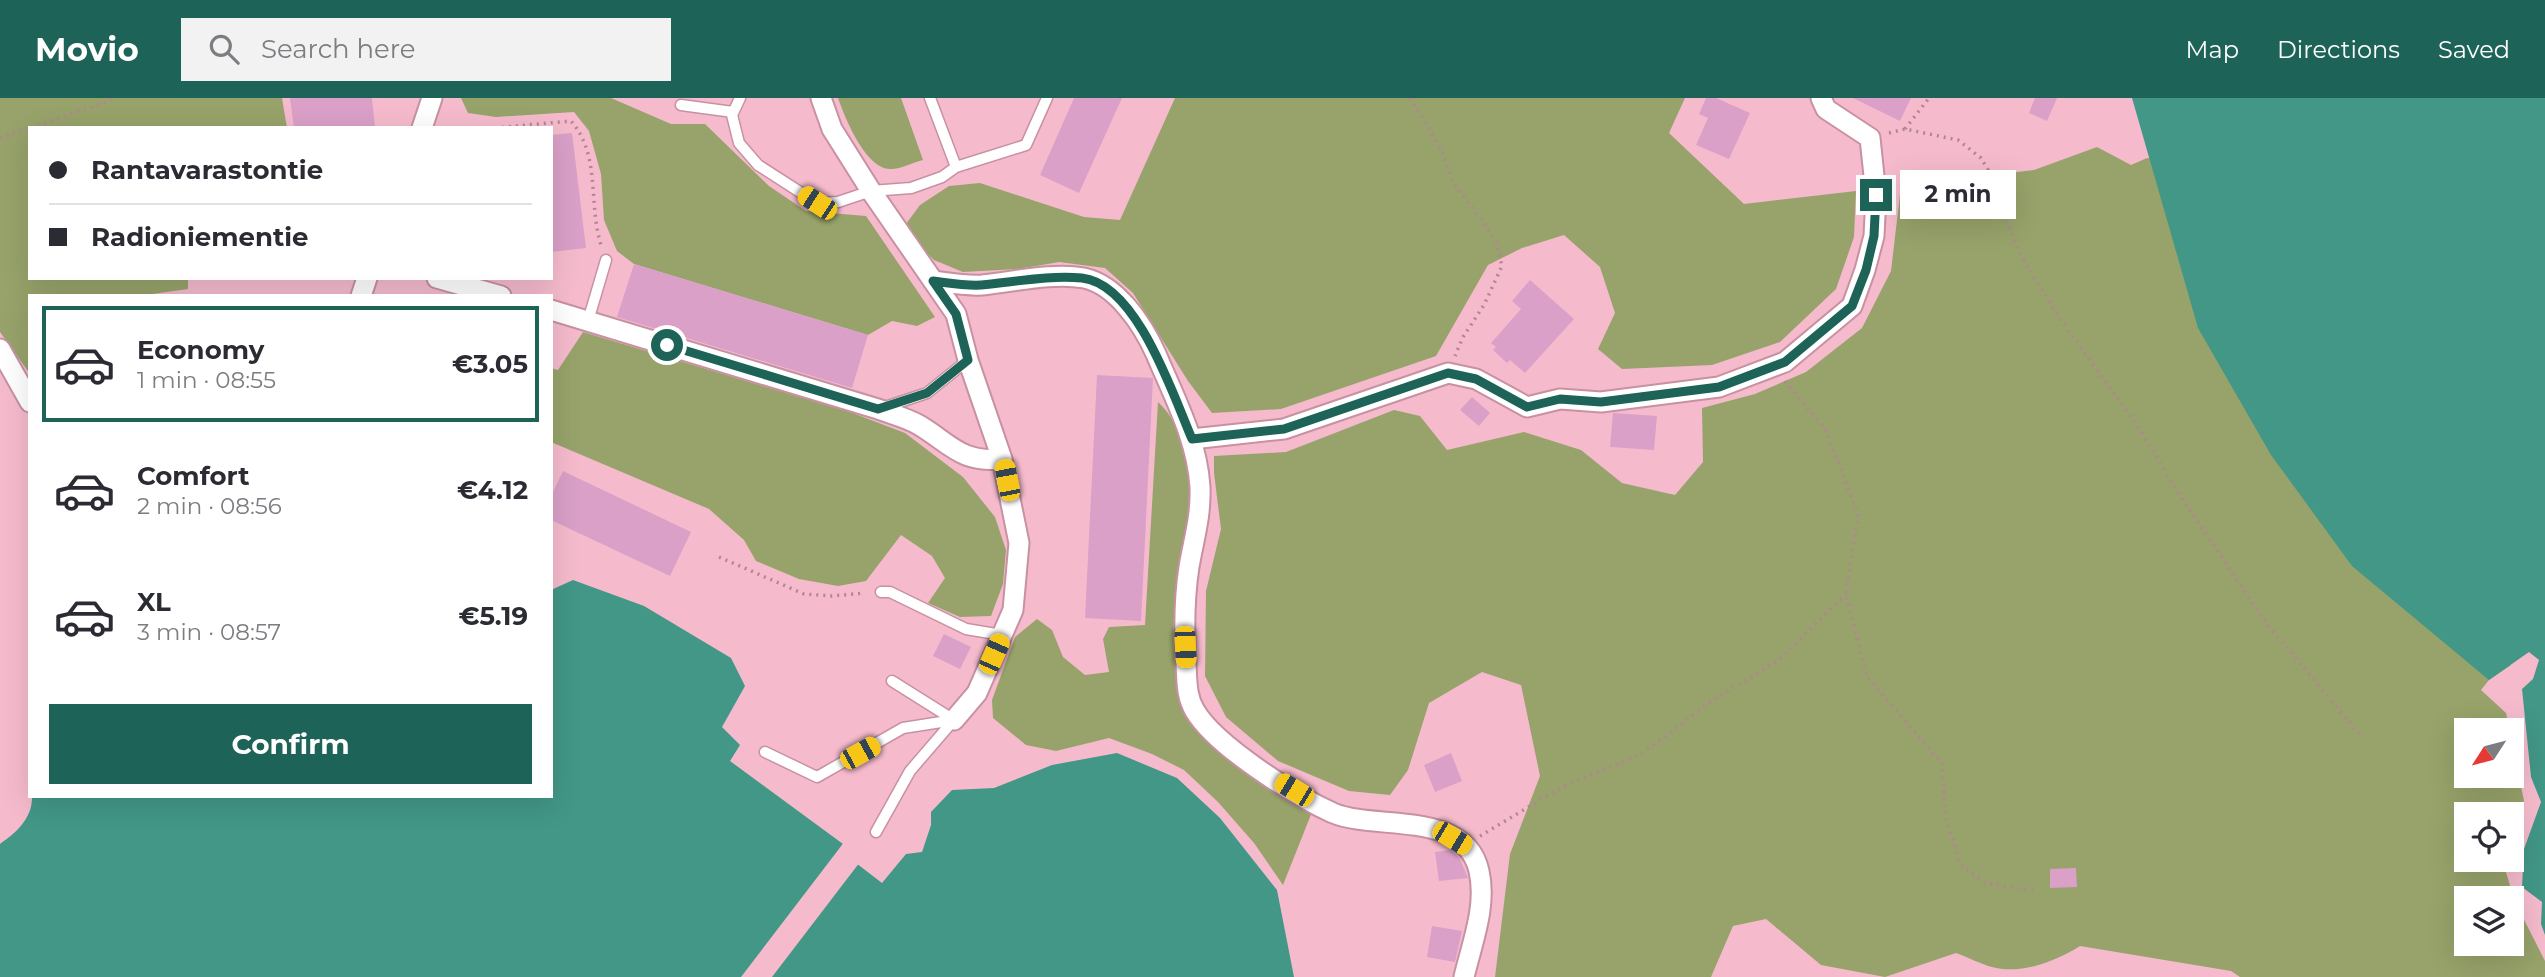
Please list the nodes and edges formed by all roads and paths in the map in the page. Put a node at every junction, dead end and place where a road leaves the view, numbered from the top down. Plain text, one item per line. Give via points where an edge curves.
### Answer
1 (117, 98) edge
2 (432, 98) edge
3 (740, 98) edge
4 (821, 98) edge
5 (928, 98) edge
6 (1047, 98) edge
7 (1410, 98) edge
8 (1821, 98) edge
9 (1929, 98) edge
10 (681, 105) dead end
11 (733, 112) junction
12 (37, 126) edge
13 (423, 126) edge
14 (517, 126) edge
15 (28, 129) edge
16 (1905, 129) junction
17 (0, 138) edge
18 (1870, 138) junction
19 (956, 167) junction
20 (871, 191) junction
21 (606, 260) joint
22 (933, 281) junction
23 (451, 286) edge
24 (490, 294) edge
25 (553, 311) edge
26 (588, 321) junction
27 (0, 349) edge
28 (968, 360) junction
29 (1772, 367) junction
30 (1448, 373) junction
31 (28, 398) edge
32 (878, 409) junction
33 (1192, 439) junction
34 (1002, 459) junction
35 (719, 557) dead end
36 (881, 592) joint
37 (1846, 594) junction
38 (1002, 635) junction
39 (892, 681) dead end
40 (954, 720) junction
41 (2361, 736) dead end
42 (765, 752) dead end
43 (876, 832) dead end
44 (1466, 846) junction
45 (2035, 891) dead end
46 (1464, 977) edge

1 - 12 path
2 - 13 street
3 - 11 lane
4 - 20 street via 832,129
5 - 19 lane
6 - 19 lane via 1026,145
7 - 30 path via 1441,149 1452,181 1496,240 1502,265 1484,305 1462,337
8 - 18 street via 1826,110
9 - 16 path
10 - 11 lane
11 - 20 lane via 740,143 758,165 817,203 838,202
14 - 21 path via 571,121 583,135
15 - 17 path
16 - 18 path
16 - 41 path via 1958,141 1981,158 1995,181 2005,219 2026,264 2060,319 2140,428 2174,487 2269,627
18 - 29 street via 1876,195 1874,236 1852,306 1785,362
19 - 20 lane via 911,188
20 - 22 street
21 - 26 lane
22 - 28 street via 956,314
22 - 33 street via 978,285 1085,278 1120,297 1149,340
23 - 24 street
25 - 26 street
26 - 32 street
27 - 31 street
28 - 32 lane via 927,393
28 - 34 street
29 - 30 street via 1719,387 1601,402 1560,399 1527,407 1476,379
29 - 37 path via 1825,429 1858,514
30 - 33 street via 1284,429
32 - 34 street via 918,425 953,451 985,461
33 - 44 street via 1200,484 1200,523 1189,566 1184,624 1188,694 1194,709 1240,757 1335,814 1439,829
34 - 38 street via 1019,543 1013,610
35 - 36 path via 804,594
36 - 38 lane via 890,592 966,629
37 - 44 path via 1780,659 1710,702 1640,755 1562,788
37 - 45 path via 1867,677 1942,763 1945,814 1960,864 1985,883
38 - 40 street via 977,693
39 - 40 lane
40 - 42 lane via 903,728 817,777
40 - 43 lane via 910,771
44 - 46 street via 1479,868 1482,898

